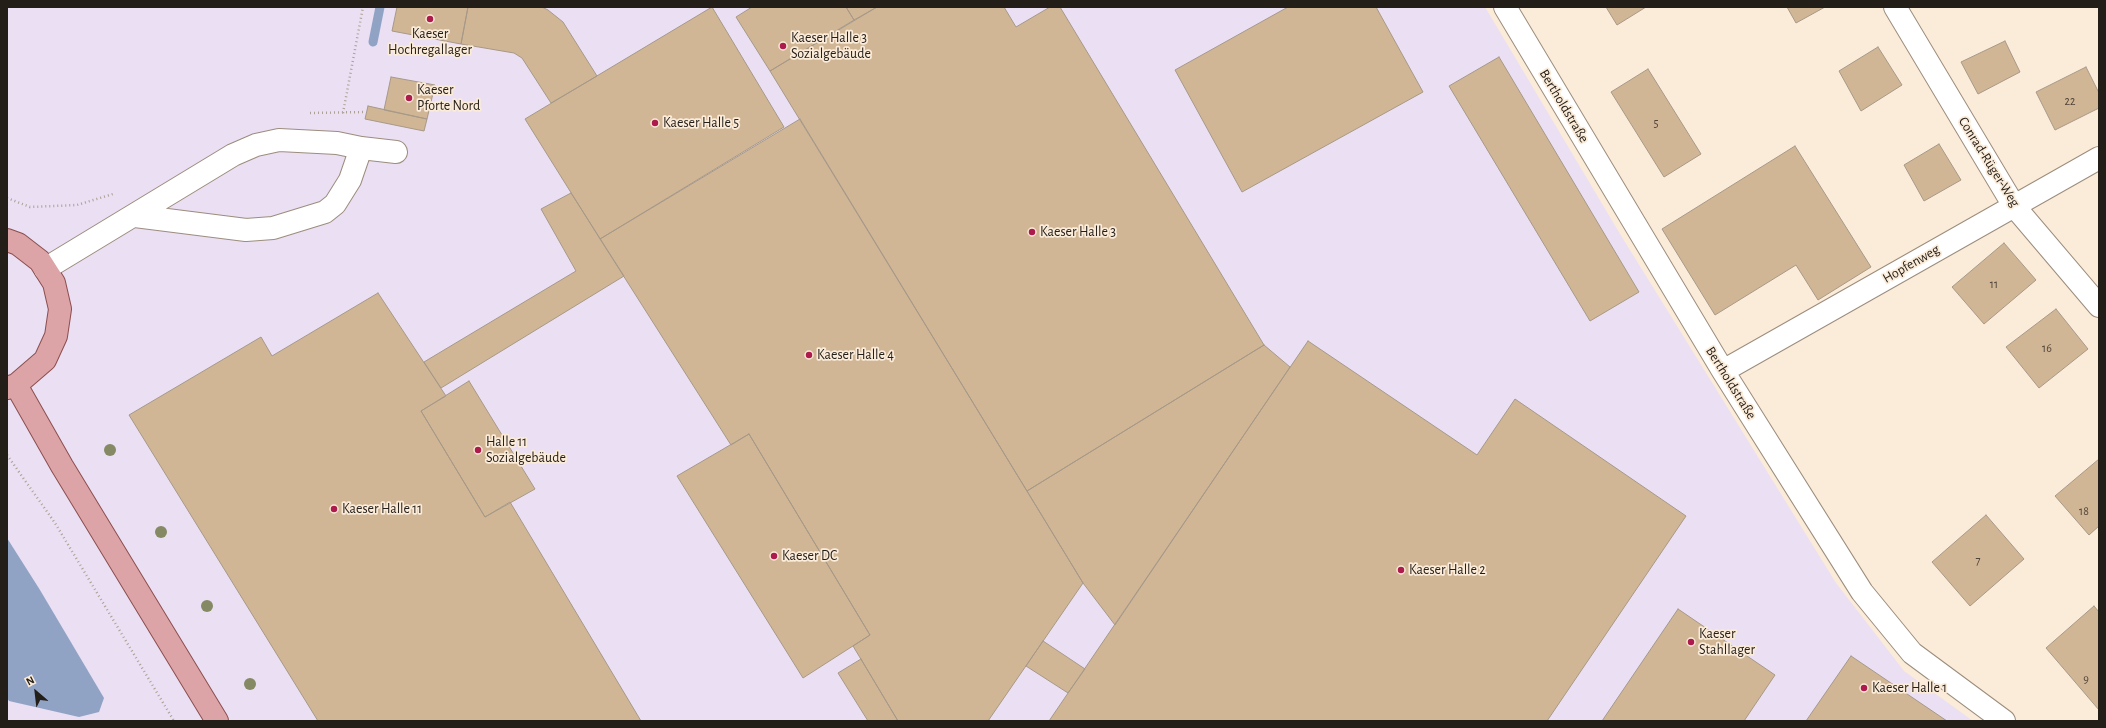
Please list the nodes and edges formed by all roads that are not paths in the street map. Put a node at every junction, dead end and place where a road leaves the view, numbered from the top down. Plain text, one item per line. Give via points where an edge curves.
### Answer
1 (1505, 7) edge
2 (1895, 7) edge
3 (361, 148) junction
4 (396, 152) dead end
5 (2099, 158) edge
6 (2014, 206) junction
7 (135, 216) junction
8 (7, 240) edge
9 (45, 269) junction
10 (2099, 306) edge
11 (1723, 371) junction
12 (12, 386) edge
13 (217, 721) edge
14 (2004, 721) edge

1 - 11 street, Bertholdstraße
2 - 6 street, Conrad-Rüger-Weg
3 - 4 street
3 - 7 street via 337,143 279,140 256,145 233,155
3 - 7 street via 350,180 335,204 325,212 273,228 246,230
5 - 6 street, Hopfenweg
6 - 10 street, Conrad-Rüger-Weg
6 - 11 street, Hopfenweg
7 - 9 street
8 - 9 main road via 18,244 40,260
9 - 12 main road via 54,283 60,309 56,336 45,360
11 - 14 street, Bertholdstraße via 1862,592 1912,653
12 - 13 main road

